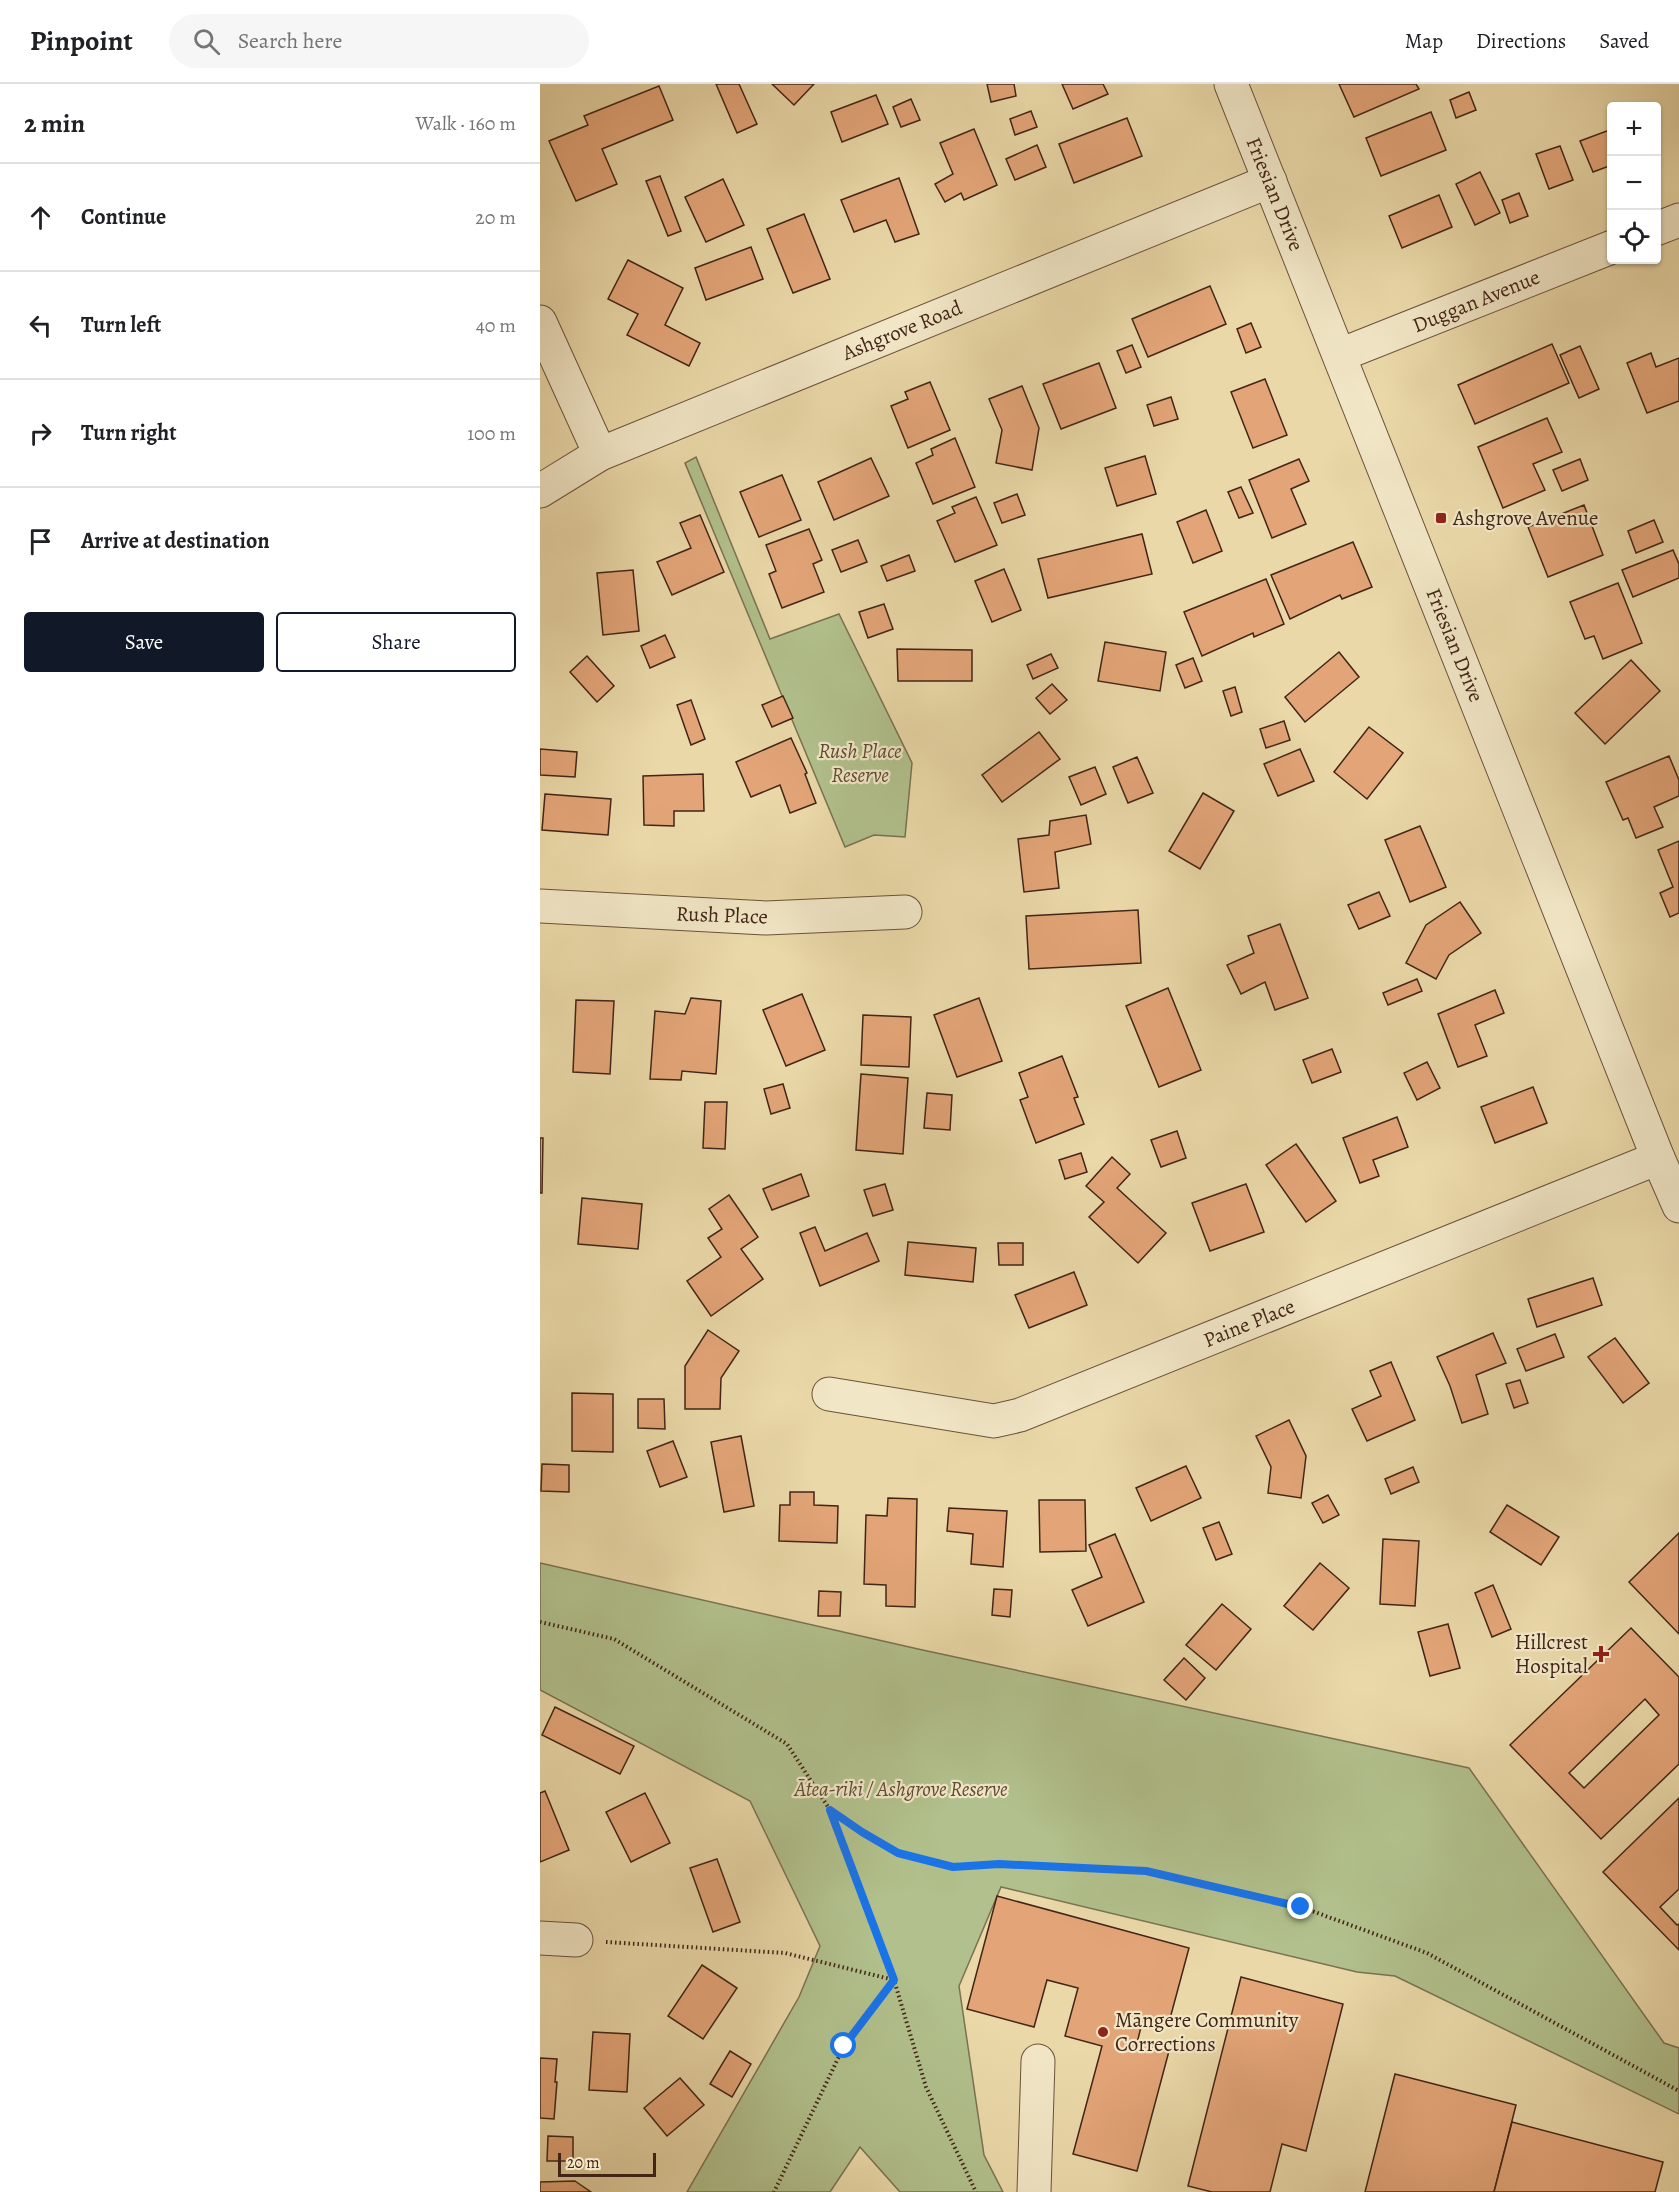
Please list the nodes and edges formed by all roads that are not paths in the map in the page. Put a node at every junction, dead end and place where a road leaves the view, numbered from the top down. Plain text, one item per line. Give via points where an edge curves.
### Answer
1 (1231, 84) edge
2 (1270, 181) junction
3 (1679, 220) edge
4 (1661, 227) edge
5 (1607, 249) edge
6 (540, 322) edge
7 (1340, 355) junction
8 (600, 454) junction
9 (540, 491) edge
10 (540, 906) edge
11 (905, 912) dead end
12 (1658, 1158) junction
13 (1679, 1206) edge
14 (829, 1394) dead end
15 (540, 1938) edge
16 (576, 1940) road end
17 (1038, 2061) dead end
18 (1034, 2192) edge

1 - 2 street, Friesian Drive
2 - 7 street, Friesian Drive
2 - 8 street, Ashgrove Road
3 - 4 street
5 - 7 street, Duggan Avenue
6 - 8 street
7 - 12 street, Friesian Drive
8 - 9 street, Ashgrove Road
10 - 11 street, Rush Place via 766,918
12 - 13 street, Friesian Drive
12 - 14 street, Paine Place via 1020,1415 994,1421
15 - 16 street
17 - 18 street

